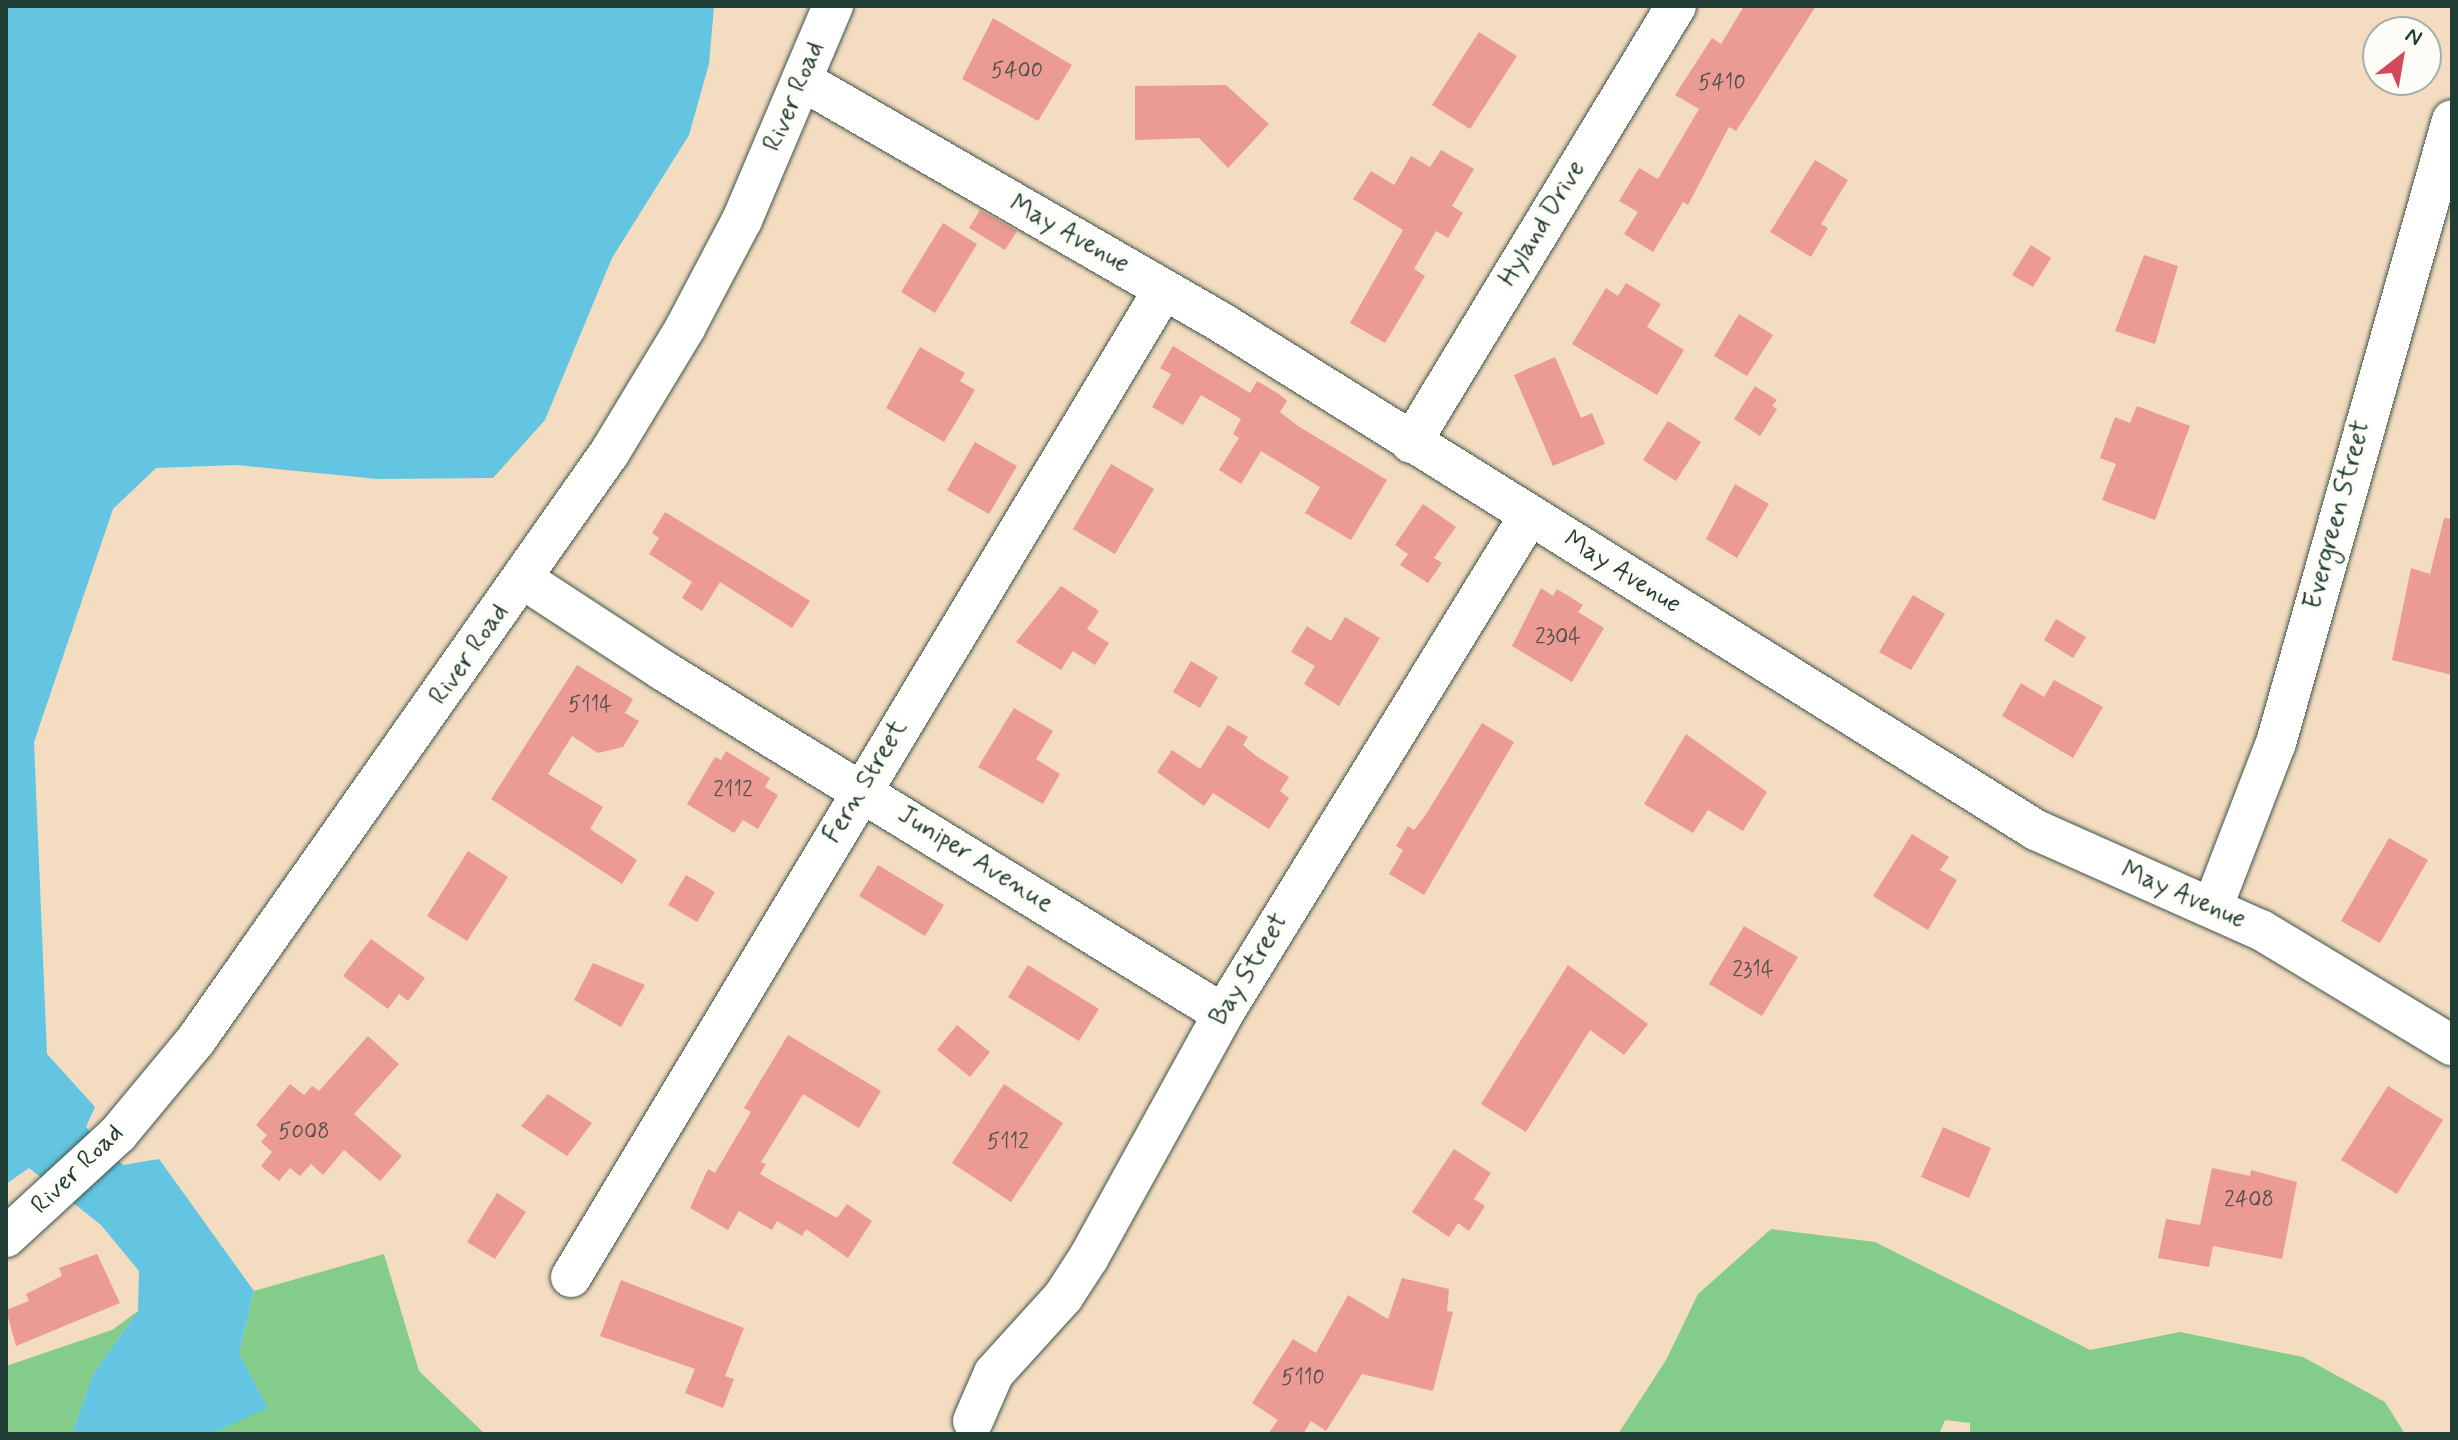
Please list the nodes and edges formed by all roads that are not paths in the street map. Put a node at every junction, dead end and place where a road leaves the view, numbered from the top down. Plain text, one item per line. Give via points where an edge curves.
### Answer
1 (833, 6) edge
2 (1676, 6) edge
3 (803, 81) junction
4 (2452, 120) edge
5 (1164, 289) junction
6 (1411, 443) junction
7 (1529, 516) junction
8 (523, 579) junction
9 (861, 789) junction
10 (2213, 906) junction
11 (1223, 1014) junction
12 (2452, 1045) edge
13 (6, 1237) edge
14 (571, 1277) dead end
15 (973, 1421) dead end

1 - 3 street, River Road
2 - 6 street, Hyland Drive
3 - 5 street, May Avenue
3 - 8 street, River Road via 742,220 685,328
4 - 10 street, Evergreen Street via 2276,743
5 - 6 street, May Avenue
5 - 9 street, Fern Street
6 - 7 street, May Avenue
7 - 10 street, May Avenue via 2036,830
7 - 11 street, Bay Street
8 - 9 street, Juniper Avenue
8 - 13 street, River Road via 196,1040 118,1134
9 - 11 street, Juniper Avenue
9 - 14 street, Fern Street
10 - 12 street, May Avenue via 2296,948
11 - 15 street, Bay Street via 1089,1257 1063,1297 994,1373

